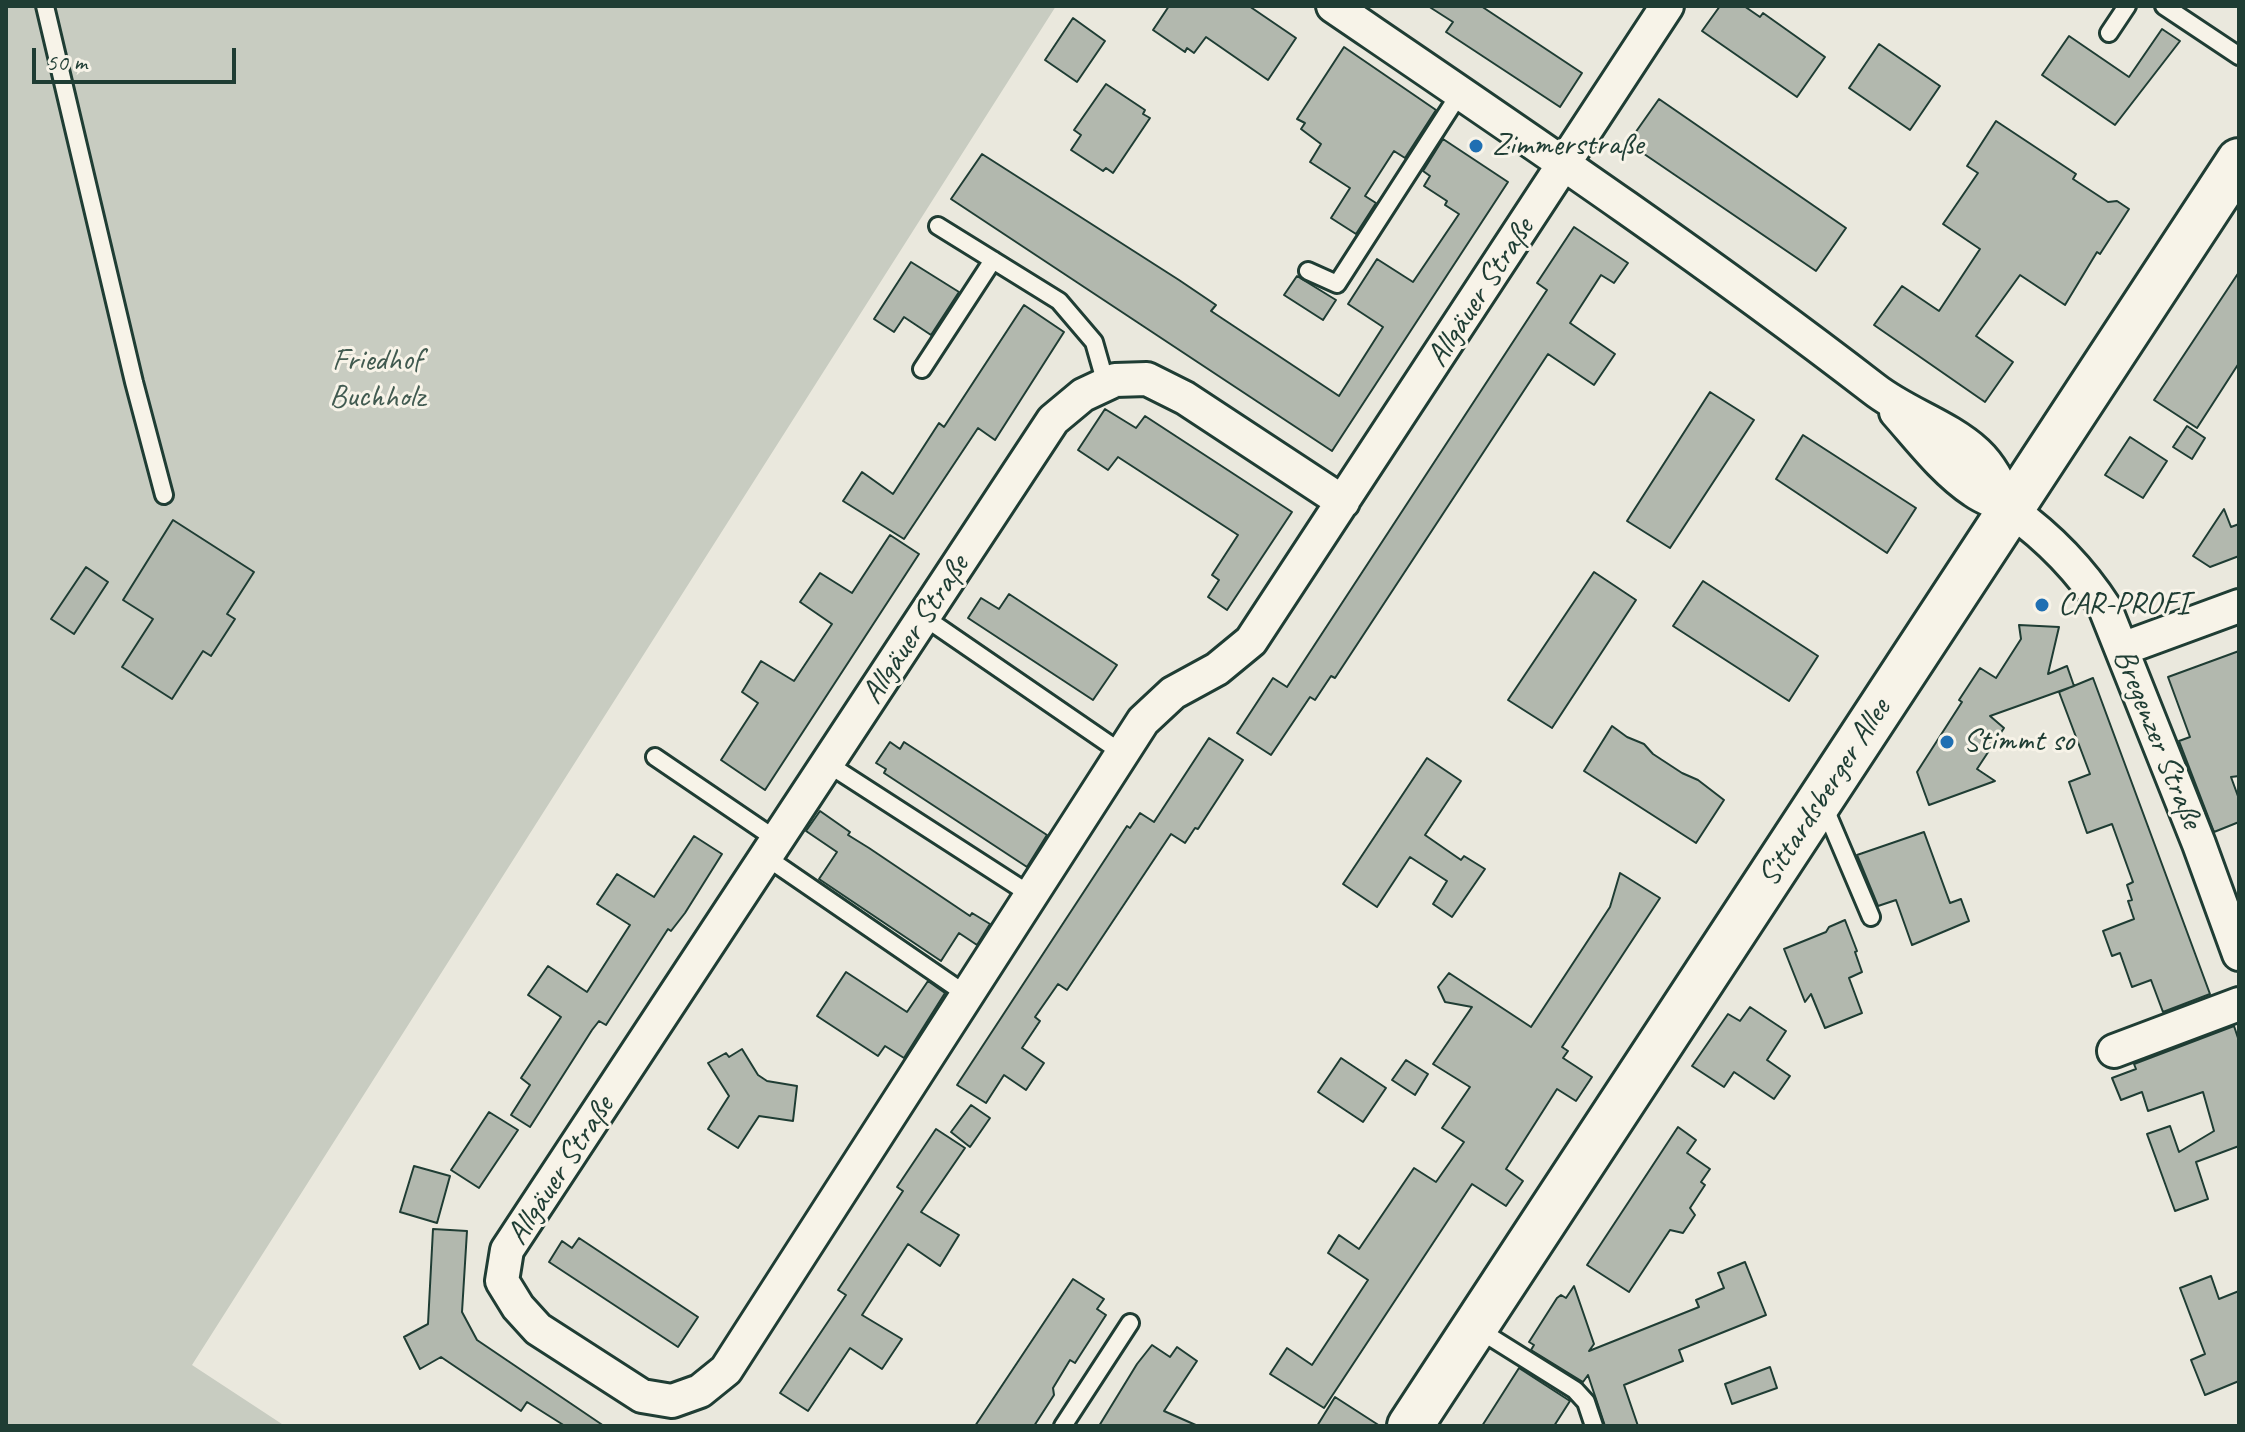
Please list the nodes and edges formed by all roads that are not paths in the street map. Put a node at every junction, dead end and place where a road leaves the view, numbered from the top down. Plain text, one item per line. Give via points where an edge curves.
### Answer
1 (45, 6) edge
2 (1333, 6) edge
3 (1667, 6) edge
4 (2127, 6) edge
5 (2164, 6) edge
6 (2109, 33) dead end
7 (2239, 56) edge
8 (1460, 93) junction
9 (2239, 161) edge
10 (1565, 164) junction
11 (938, 226) dead end
12 (993, 260) junction
13 (1308, 271) dead end
14 (922, 369) dead end
15 (1106, 384) junction
16 (164, 495) dead end
17 (1343, 502) junction
18 (2011, 510) junction
19 (2239, 606) edge
20 (924, 617) junction
21 (2122, 649) junction
22 (1122, 753) junction
23 (655, 757) dead end
24 (828, 764) junction
25 (1821, 799) junction
26 (772, 849) junction
27 (1031, 895) junction
28 (1871, 917) dead end
29 (2239, 954) edge
30 (967, 995) junction
31 (2239, 1004) edge
32 (2114, 1051) dead end
33 (1130, 1323) dead end
34 (1475, 1327) junction
35 (1063, 1426) edge
36 (1410, 1426) edge
37 (1594, 1426) edge

1 - 16 lane
2 - 8 street
3 - 10 street, Allgäuer Straße
4 - 6 lane
5 - 7 lane
8 - 10 street
8 - 13 lane via 1337,284
9 - 18 main road, Sittardsberger Allee
10 - 17 street, Allgäuer Straße
10 - 18 street via 1880,393 1976,452 1992,469
11 - 12 lane
12 - 14 lane
12 - 15 lane via 1059,301 1094,342
15 - 17 street, Allgäuer Straße via 1147,379 1185,398
15 - 20 street, Allgäuer Straße via 1053,420
17 - 22 street, Allgäuer Straße via 1251,641 1217,669 1173,693 1143,721
18 - 21 street, Bregenzer Straße via 2085,577
18 - 25 main road, Sittardsberger Allee
19 - 21 street
20 - 22 lane
20 - 24 street, Allgäuer Straße
21 - 29 street, Bregenzer Straße
22 - 27 street, Allgäuer Straße
23 - 26 lane
24 - 26 street, Allgäuer Straße
24 - 27 lane
25 - 28 lane
25 - 34 main road, Sittardsberger Allee
26 - 30 lane
26 - 30 street, Allgäuer Straße via 507,1250 502,1281 538,1329 642,1396 672,1401 700,1391 726,1370
27 - 30 street, Allgäuer Straße
31 - 32 street
33 - 35 lane
34 - 36 main road, Sittardsberger Allee
34 - 37 lane via 1575,1390 1586,1402

